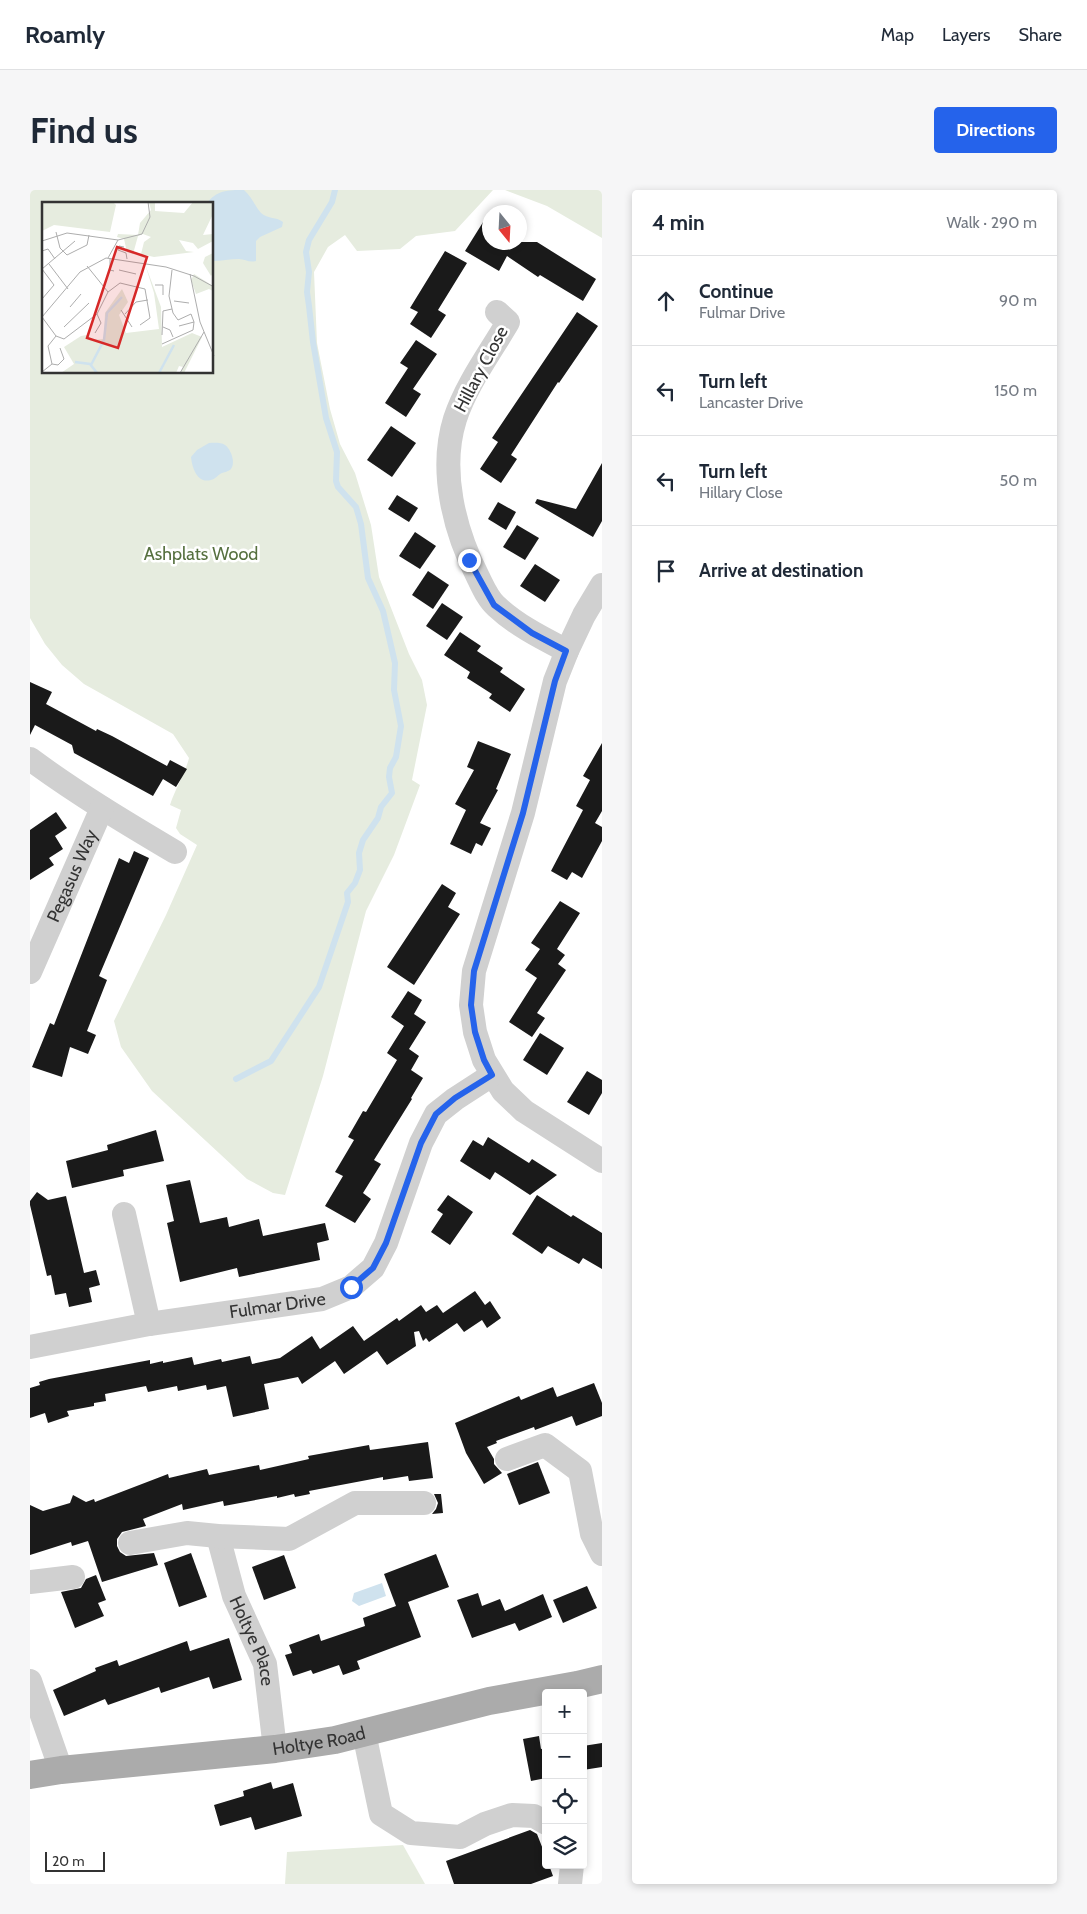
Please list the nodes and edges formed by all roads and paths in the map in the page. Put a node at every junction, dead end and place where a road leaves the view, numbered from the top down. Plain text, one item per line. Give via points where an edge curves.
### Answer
1 (497, 312) dead end
2 (602, 585) edge
3 (566, 651) junction
4 (30, 759) edge
5 (102, 808) junction
6 (175, 852) dead end
7 (30, 972) edge
8 (492, 1075) junction
9 (602, 1161) edge
10 (124, 1214) dead end
11 (149, 1324) junction
12 (30, 1347) edge
13 (507, 1459) dead end
14 (424, 1503) dead end
15 (218, 1536) junction
16 (130, 1543) dead end
17 (602, 1554) edge
18 (73, 1577) dead end
19 (30, 1582) edge
20 (602, 1679) edge
21 (30, 1681) edge
22 (364, 1733) junction
23 (275, 1750) junction
24 (61, 1770) junction
25 (30, 1775) edge
26 (542, 1821) edge
27 (572, 1869) edge
28 (570, 1884) edge

1 - 3 street, Hillary Close via 508,322 455,418 448,447 449,480 457,524 469,560 494,605 532,633
2 - 3 street
3 - 8 street via 555,681 523,813 474,971 471,1005 475,1032
4 - 5 street, Pegasus Way
5 - 6 street, Pegasus Way
5 - 7 street, Pegasus Way
8 - 9 street via 524,1111
8 - 11 street, Fulmar Drive via 436,1114 421,1143 386,1243 373,1268 351,1287 322,1299
10 - 11 street
11 - 12 street, Fulmar Drive
13 - 17 street via 545,1445 580,1470 592,1534
14 - 15 street via 354,1503 289,1539
15 - 16 street via 187,1533
15 - 23 street, Holtye Place via 234,1596 265,1664
18 - 19 street
20 - 22 main road, Holtye Road via 489,1700
21 - 24 street
22 - 23 main road, Holtye Road
22 - 26 street via 382,1814 411,1833 460,1837 512,1815 534,1816
23 - 24 main road, Holtye Road
24 - 25 main road, Holtye Road
27 - 28 street

